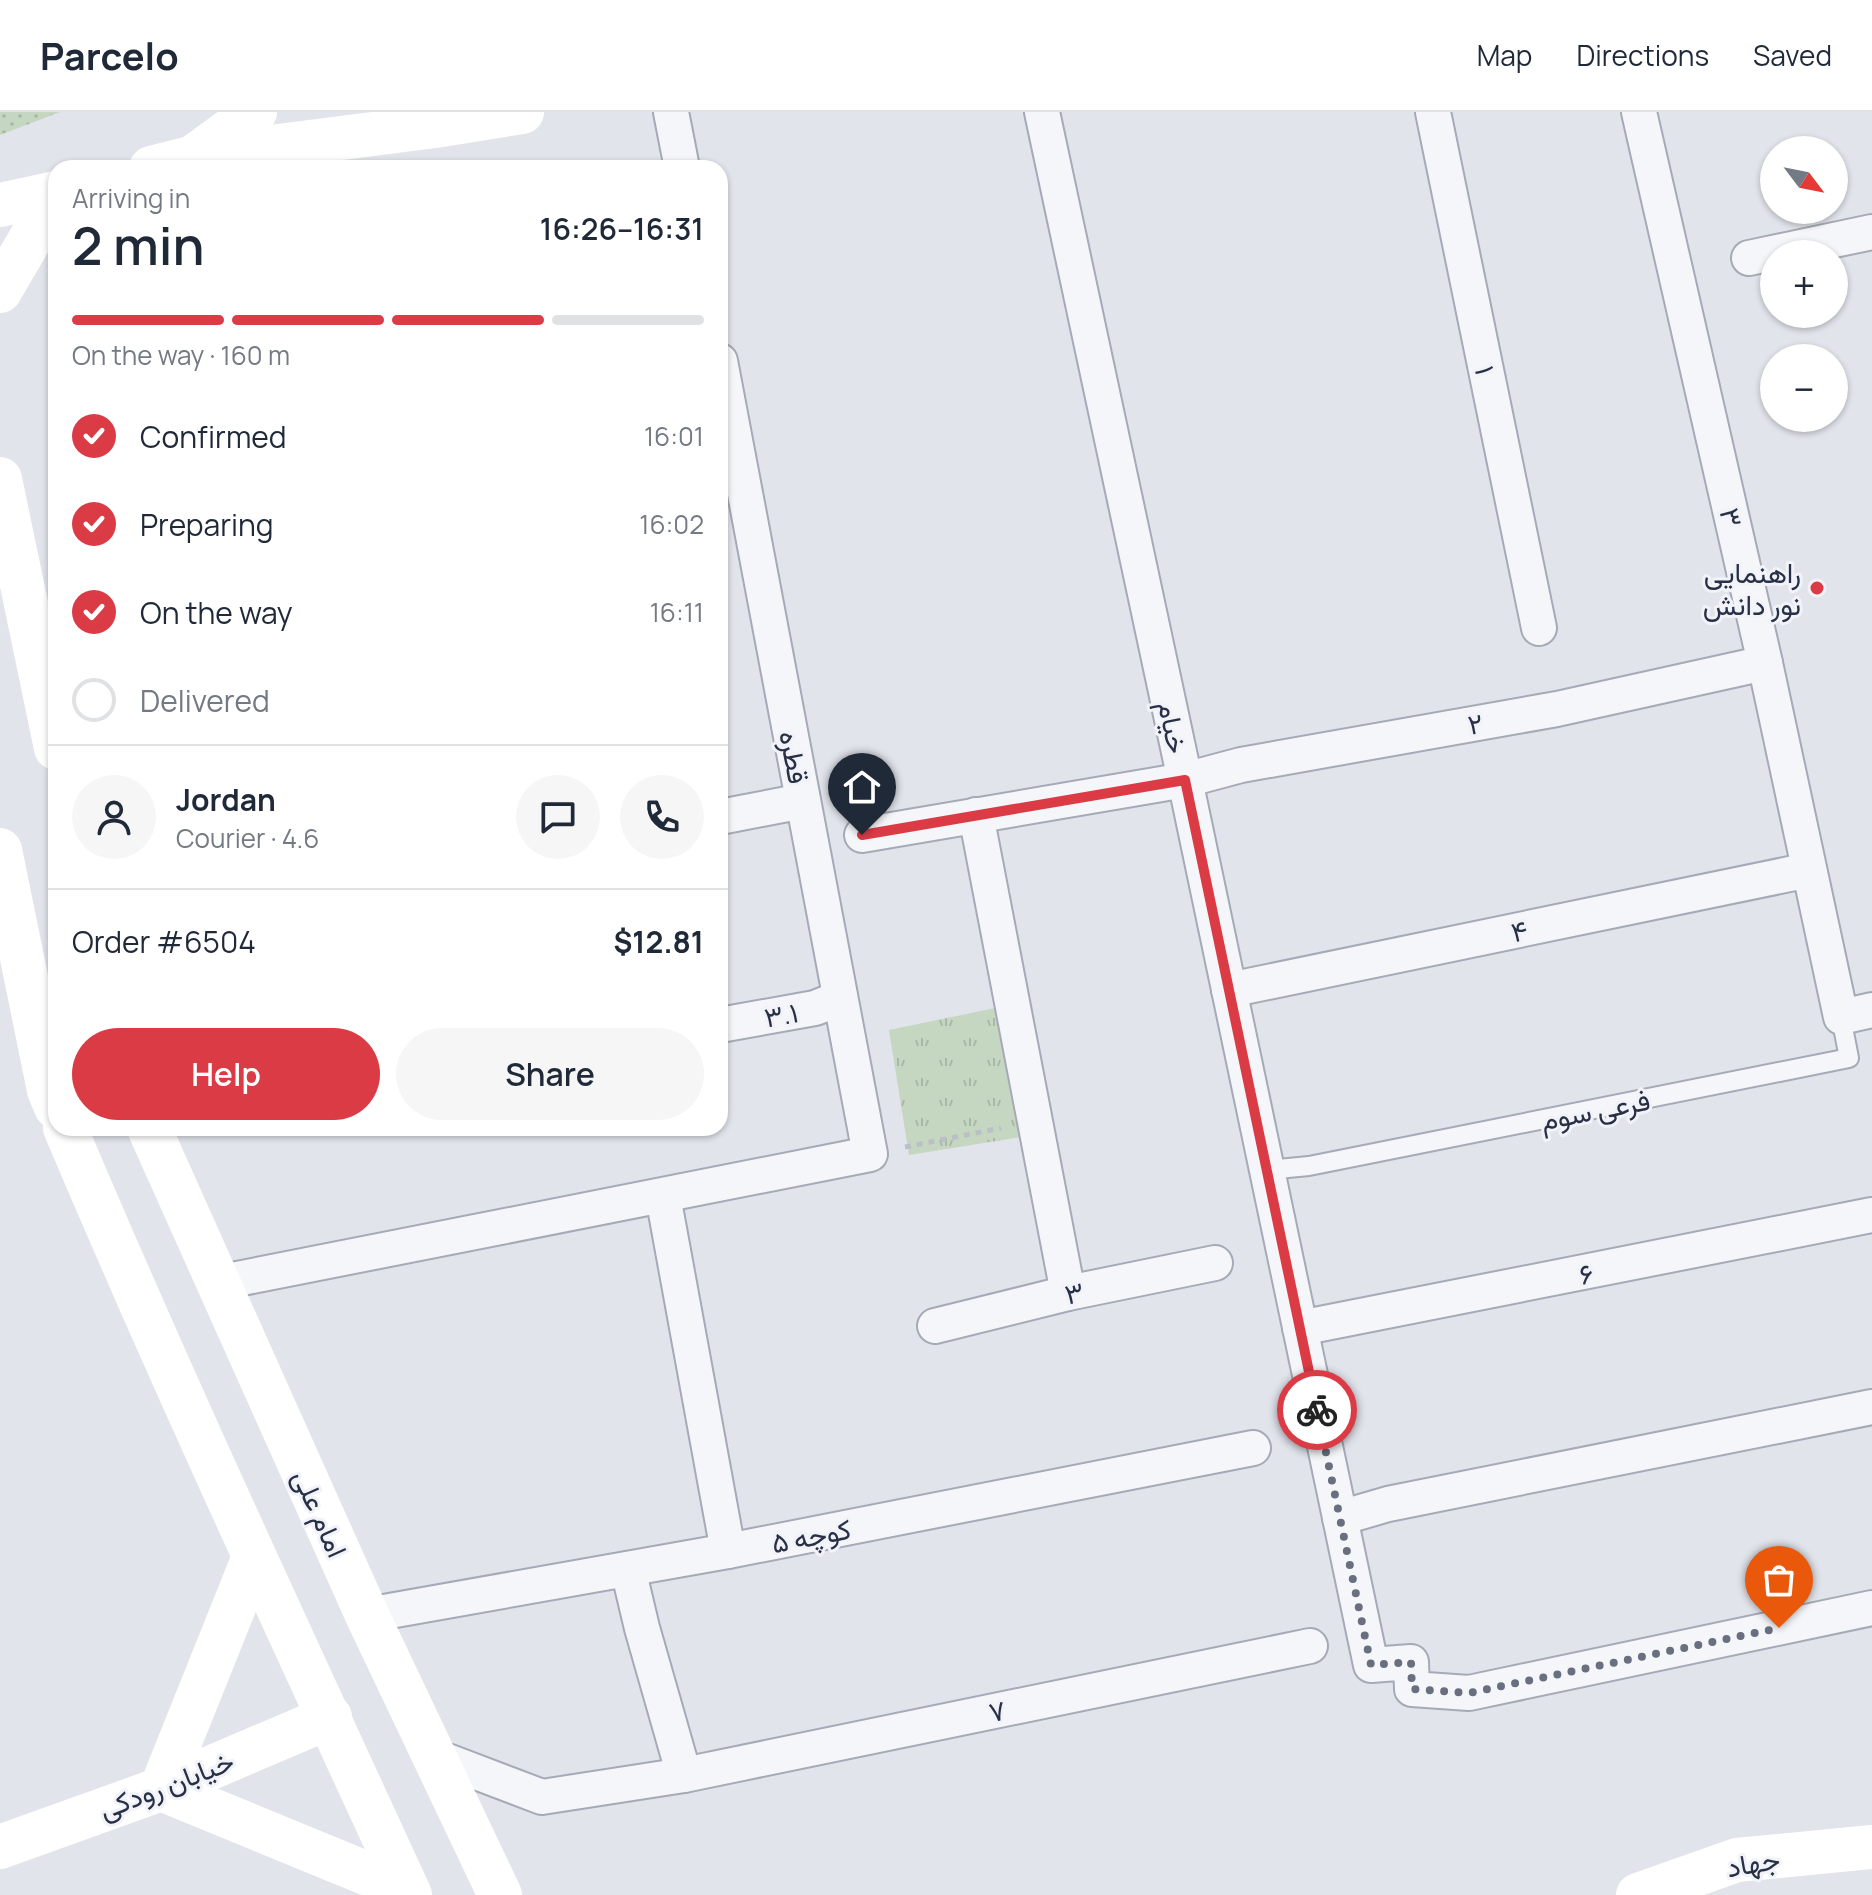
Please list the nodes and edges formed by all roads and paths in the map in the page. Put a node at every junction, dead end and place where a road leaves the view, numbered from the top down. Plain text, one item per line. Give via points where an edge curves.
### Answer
1 (255, 112) edge
2 (522, 112) edge
3 (671, 112) edge
4 (1042, 112) edge
5 (1433, 112) edge
6 (1639, 112) edge
7 (194, 157) junction
8 (182, 160) edge
9 (680, 160) edge
10 (48, 196) edge
11 (0, 205) edge
12 (48, 208) edge
13 (1872, 232) edge
14 (1749, 258) dead end
15 (0, 291) edge
16 (729, 452) edge
17 (0, 479) edge
18 (1539, 628) dead end
19 (1765, 663) junction
20 (48, 710) edge
21 (1185, 780) junction
22 (803, 801) junction
23 (728, 815) edge
24 (976, 815) junction
25 (862, 835) dead end
26 (0, 850) edge
27 (1809, 870) junction
28 (1229, 990) junction
29 (840, 998) junction
30 (1856, 1013) edge
31 (728, 1024) edge
32 (48, 1085) edge
33 (1034, 1121) junction
34 (69, 1136) edge
35 (153, 1136) edge
36 (870, 1154) junction
37 (1267, 1170) junction
38 (663, 1196) junction
39 (1872, 1215) edge
40 (1215, 1263) dead end
41 (217, 1283) junction
42 (1068, 1293) junction
43 (935, 1326) dead end
44 (1300, 1328) junction
45 (1872, 1407) edge
46 (1253, 1448) dead end
47 (1340, 1518) junction
48 (728, 1551) junction
49 (254, 1557) junction
50 (628, 1569) junction
51 (1872, 1608) edge
52 (367, 1615) junction
53 (1310, 1646) dead end
54 (330, 1717) junction
55 (434, 1756) junction
56 (684, 1775) junction
57 (161, 1789) junction
58 (0, 1847) edge
59 (1872, 1847) edge
60 (408, 1892) edge
61 (500, 1895) edge
62 (1638, 1895) edge

1 - 7 main road
2 - 7 main road
3 - 9 street
4 - 21 street, خیام
5 - 18 street, ۱
6 - 19 street, ۳
7 - 8 main road
10 - 11 main road
12 - 15 main road
13 - 14 street
16 - 22 street, قطره
17 - 20 main road
19 - 21 street, ۲
19 - 27 street, ۳
21 - 24 street
21 - 28 street, خیام
22 - 23 street
22 - 29 street, قطره
24 - 25 street
24 - 33 street
26 - 32 main road
27 - 28 street, ۴
27 - 30 street, ۳
28 - 37 street, خیام
29 - 31 street, ۳.۱ via 815,1008
29 - 36 street, قطره
30 - 37 lane, فرعی سوم via 1849,1058 1309,1166
33 - 36 path
33 - 42 street
34 - 49 main road
35 - 41 main road, امام علی
36 - 38 street
37 - 44 street, خیام
38 - 41 street
38 - 48 street
39 - 44 street, ۶
40 - 42 street, ۳
41 - 52 main road, امام علی
42 - 43 street, ۳
44 - 47 street, خیام
45 - 47 street
46 - 48 street, کوچه ۵
47 - 51 street, خیام via 1371,1665 1411,1662 1412,1689 1469,1693
48 - 50 street, کوچه ۵
49 - 54 main road
49 - 57 main road
50 - 52 street, کوچه ۵
50 - 56 street
52 - 55 main road, امام علی
53 - 56 street, ۷
54 - 57 main road, خیابان رودکی
54 - 60 main road
55 - 56 street, ۷ via 542,1797
55 - 61 main road, امام علی
57 - 58 main road, خیابان رودکی
57 - 60 main road
59 - 62 main road, جهاد via 1737,1860

